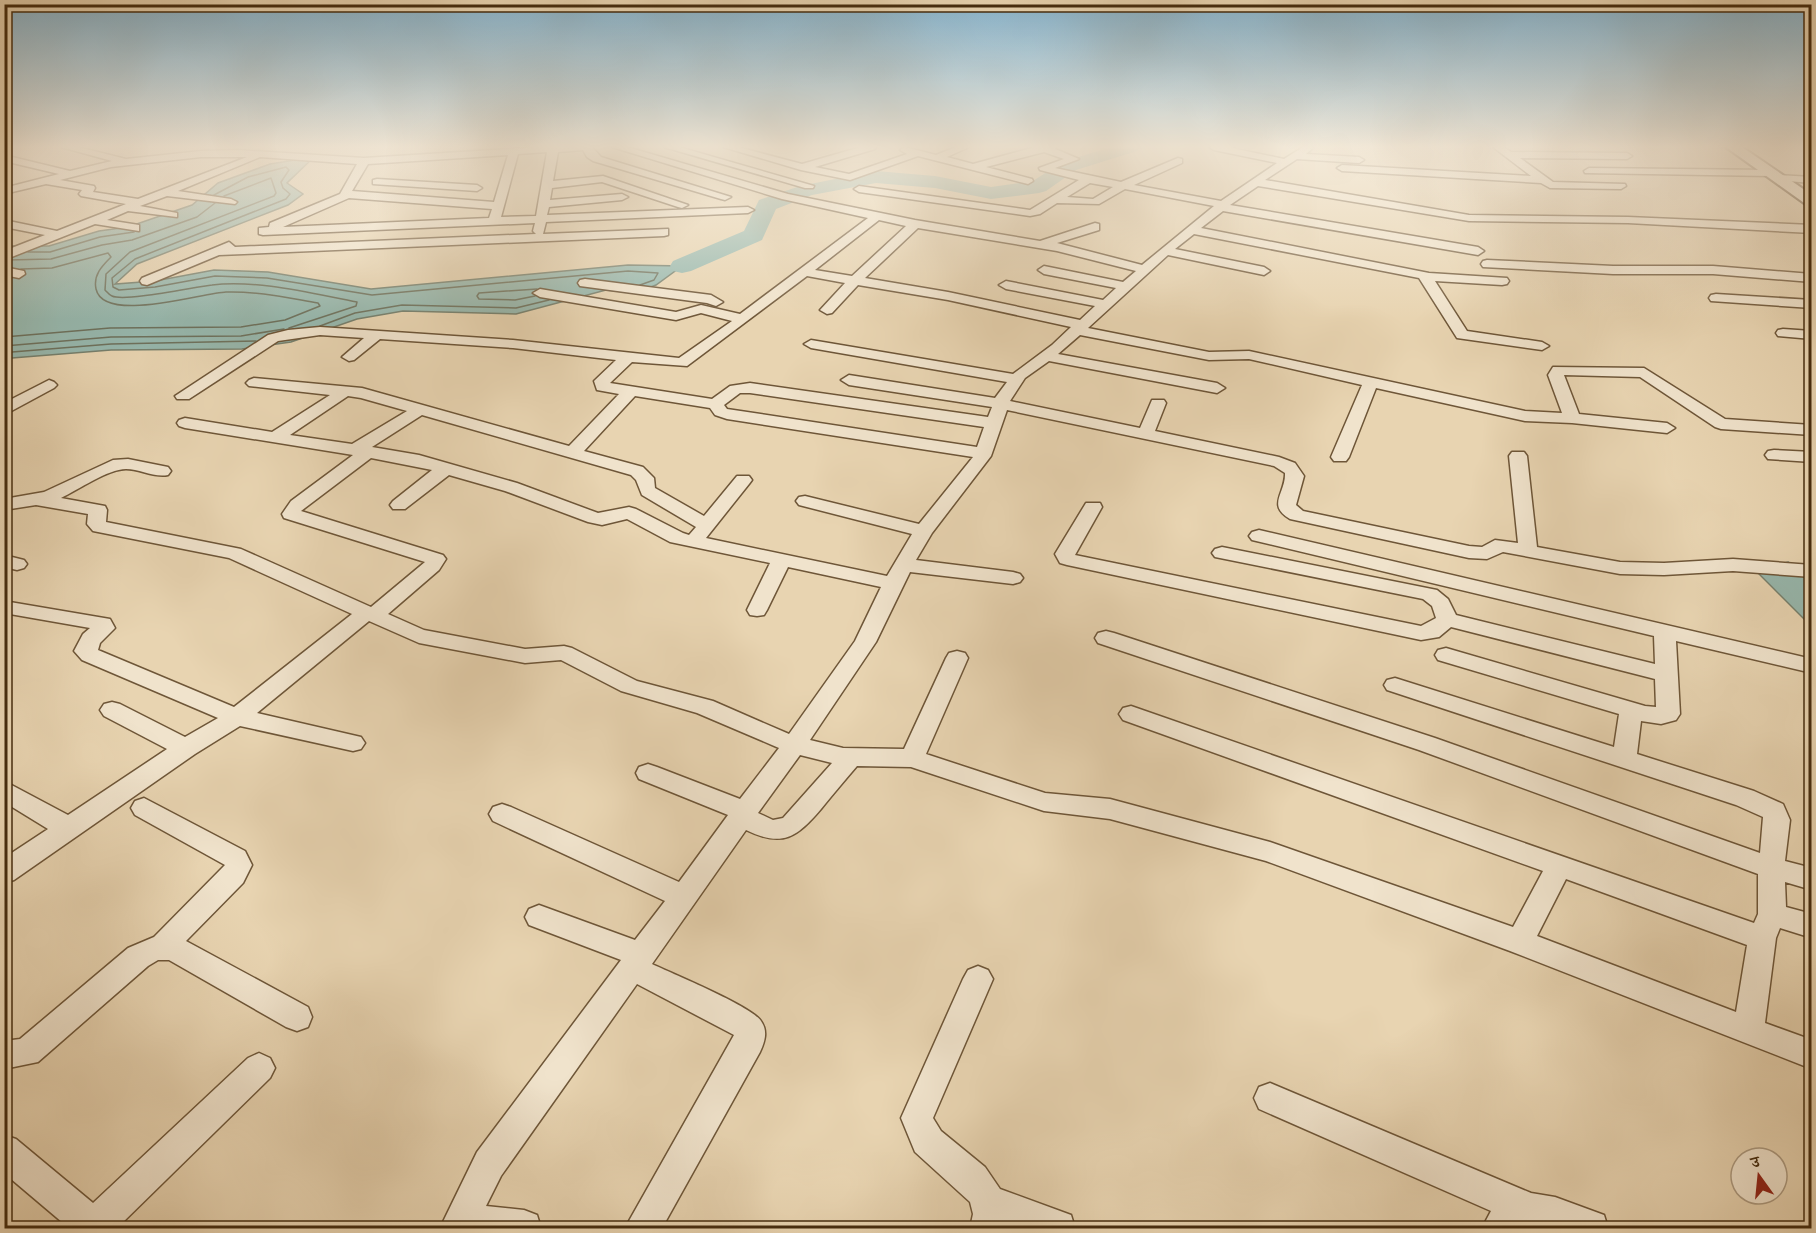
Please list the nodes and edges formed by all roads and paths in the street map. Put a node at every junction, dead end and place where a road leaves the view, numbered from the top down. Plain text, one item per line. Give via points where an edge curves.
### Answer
1 (544, 204) edge
2 (138, 205) edge
3 (324, 205) edge
4 (481, 205) edge
5 (821, 205) edge
6 (970, 205) edge
7 (1048, 205) edge
8 (1108, 205) edge
9 (1224, 205) edge
10 (1234, 205) edge
11 (1242, 205) edge
12 (1389, 205) edge
13 (499, 206) joint
14 (128, 208) junction
15 (748, 210) dead end
16 (1329, 213) dead end
17 (173, 215) dead end
18 (1082, 215) dead end
19 (878, 216) junction
20 (541, 220) junction
21 (94, 221) junction
22 (494, 222) junction
23 (4, 223) edge
24 (915, 224) junction
25 (1095, 227) dead end
26 (135, 228) dead end
27 (1812, 229) edge
28 (1192, 230) junction
29 (263, 231) junction
30 (1606, 231) dead end
31 (664, 232) dead end
32 (963, 232) junction
33 (60, 235) junction
34 (538, 237) junction
35 (1812, 240) edge
36 (1042, 244) junction
37 (947, 245) dead end
38 (218, 251) junction
39 (1166, 251) junction
40 (1479, 251) dead end
41 (6, 254) edge
42 (1487, 264) dead end
43 (1145, 269) junction
44 (1044, 270) dead end
45 (4, 271) edge
46 (1264, 271) dead end
47 (806, 272) junction
48 (19, 274) dead end
49 (1427, 278) junction
50 (1812, 278) edge
51 (147, 281) dead end
52 (854, 281) junction
53 (1502, 281) dead end
54 (585, 283) dead end
55 (1006, 285) dead end
56 (1125, 286) junction
57 (540, 293) dead end
58 (1716, 298) dead end
59 (1105, 304) junction
60 (1812, 304) edge
61 (827, 310) dead end
62 (749, 315) junction
63 (1079, 328) junction
64 (1783, 333) dead end
65 (378, 334) junction
66 (1812, 335) edge
67 (811, 344) dead end
68 (1542, 346) dead end
69 (1046, 356) junction
70 (349, 357) dead end
71 (627, 358) junction
72 (1017, 379) junction
73 (849, 380) dead end
74 (1371, 382) junction
75 (254, 383) dead end
76 (49, 385) dead end
77 (1217, 388) dead end
78 (346, 392) junction
79 (630, 392) junction
80 (183, 396) dead end
81 (1158, 403) dead end
82 (716, 404) junction
83 (8, 406) edge
84 (419, 410) junction
85 (997, 413) junction
86 (1572, 418) junction
87 (185, 423) dead end
88 (1667, 428) dead end
89 (1812, 430) edge
90 (1146, 434) junction
91 (275, 437) junction
92 (362, 450) junction
93 (572, 453) junction
94 (983, 453) junction
95 (1774, 455) dead end
96 (1518, 456) dead end
97 (1340, 457) dead end
98 (1812, 457) edge
99 (446, 468) junction
100 (162, 471) dead end
101 (743, 480) dead end
102 (39, 500) junction
103 (805, 501) dead end
104 (4, 505) edge
105 (399, 505) dead end
106 (1093, 507) dead end
107 (706, 525) junction
108 (923, 531) junction
109 (1259, 536) dead end
110 (693, 542) junction
111 (1528, 551) junction
112 (1222, 553) dead end
113 (782, 560) junction
114 (1812, 571) edge
115 (898, 574) junction
116 (1013, 578) dead end
117 (4, 607) edge
118 (757, 610) dead end
119 (371, 614) junction
120 (1447, 620) junction
121 (1665, 631) junction
122 (1107, 638) dead end
123 (1446, 655) dead end
124 (957, 658) dead end
125 (1812, 666) edge
126 (1666, 674) junction
127 (1395, 685) dead end
128 (112, 710) dead end
129 (1631, 710) junction
130 (1131, 714) dead end
131 (237, 717) junction
132 (353, 743) dead end
133 (794, 745) junction
134 (186, 748) junction
135 (851, 758) junction
136 (912, 758) junction
137 (1624, 759) junction
138 (648, 773) dead end
139 (4, 790) edge
140 (144, 808) dead end
141 (502, 814) dead end
142 (744, 814) junction
143 (68, 828) junction
144 (1559, 866) junction
145 (1772, 868) junction
146 (4, 872) edge
147 (1812, 879) edge
148 (684, 897) junction
149 (539, 917) dead end
150 (1767, 926) junction
151 (1812, 926) edge
152 (1520, 942) junction
153 (164, 945) junction
154 (637, 961) junction
155 (978, 979) dead end
156 (297, 1017) dead end
157 (1749, 1031) junction
158 (4, 1055) edge
159 (1812, 1055) edge
160 (259, 1068) dead end
161 (1270, 1098) dead end
162 (4, 1151) edge
163 (1530, 1210) junction
164 (988, 1215) edge
165 (459, 1225) edge
166 (94, 1228) edge
167 (524, 1228) edge
168 (643, 1228) edge
169 (1058, 1228) edge
170 (1499, 1228) edge
171 (1591, 1228) edge

1 - 20 street
2 - 14 street
3 - 29 street
4 - 13 street
5 - 19 street
6 - 7 street via 1030,213
8 - 18 street
9 - 28 street
10 - 40 street
11 - 16 street
12 - 27 street via 1469,218 1628,220
13 - 22 street
14 - 17 street
14 - 21 street
15 - 20 street
19 - 24 street
19 - 47 street
20 - 22 street
20 - 34 street
21 - 26 street
21 - 33 street
22 - 29 street
23 - 33 street
24 - 32 street
24 - 52 street
25 - 36 street
28 - 39 street
28 - 49 street
29 - 38 street
30 - 35 street
31 - 34 street
32 - 36 street
32 - 37 street
33 - 41 street
34 - 38 street
36 - 43 street
38 - 51 street
39 - 43 street
39 - 46 street
42 - 50 street via 1724,271
43 - 56 street
44 - 56 street
45 - 48 street
47 - 52 street
47 - 62 street
49 - 53 street
49 - 68 street via 1462,336
52 - 61 street
52 - 63 street via 948,296
54 - 62 street via 711,299
55 - 59 street
56 - 59 street
57 - 62 street via 671,316 701,309
58 - 60 street
59 - 63 street
62 - 71 street via 682,363
63 - 69 street
63 - 74 street via 1209,356 1241,353
64 - 66 street
65 - 70 street
65 - 71 street
65 - 80 street via 327,330 280,336
67 - 72 street
69 - 72 street
69 - 77 street
71 - 79 street via 601,384
72 - 85 street
73 - 85 street
74 - 86 street via 1525,416
74 - 97 street
75 - 78 street
76 - 83 street
78 - 84 street via 368,394
78 - 91 street
79 - 82 street
79 - 93 street
81 - 90 street
82 - 85 street via 730,390 750,388
82 - 94 street via 727,414
84 - 92 street
84 - 93 street
85 - 90 street
85 - 94 street
86 - 88 street
86 - 89 street via 1556,375 1558,370 1644,373 1721,424
87 - 91 street
90 - 111 street via 1287,465 1295,476 1288,510 1297,514 1479,554 1495,546
91 - 92 street
92 - 99 street
92 - 119 street via 291,514 436,559
93 - 107 street via 642,474 648,491
94 - 108 street
95 - 98 street
96 - 111 street
99 - 105 street
99 - 110 street via 595,518 629,513 669,535
100 - 102 street via 113,465
101 - 107 street
102 - 104 street
102 - 119 street via 98,510 96,524 100,527 234,553
103 - 108 street
106 - 120 street via 1065,555 1067,559 1421,633 1431,632
107 - 110 street
108 - 115 street
109 - 121 street
110 - 113 street
111 - 114 street via 1641,569 1733,565
112 - 120 street via 1430,594 1441,603
113 - 115 street
113 - 118 street
115 - 116 street
115 - 133 street via 865,642
117 - 131 street via 103,624 104,628 86,645 85,651
119 - 131 street
119 - 133 street via 408,633 430,639 525,656 564,653 629,686 705,707
120 - 126 street
121 - 125 street
121 - 126 street
122 - 145 street via 1421,742
123 - 129 street
124 - 136 street
126 - 129 street via 1668,714 1653,716
127 - 137 street
128 - 134 street
129 - 137 street
130 - 144 street
131 - 132 street
131 - 134 street
133 - 135 street
133 - 142 street
134 - 143 street
135 - 136 street
135 - 142 street via 786,829 772,831
136 - 152 street via 1044,802 1110,809 1270,852
137 - 145 street via 1774,811 1777,820
138 - 142 street
139 - 143 street
140 - 153 street via 236,858 239,865
141 - 148 street
142 - 148 street
143 - 146 street
144 - 150 street
144 - 152 street
145 - 147 street
145 - 150 street
148 - 154 street
149 - 154 street
150 - 151 street
150 - 157 street
152 - 157 street
153 - 156 street
153 - 158 street via 138,957 45,1040 27,1052
154 - 165 street via 489,1164
154 - 168 street via 742,1022 750,1031 749,1042
155 - 164 street via 917,1119 929,1143 981,1186
157 - 159 street
160 - 166 street
161 - 163 street
162 - 166 street
163 - 170 street via 1513,1214
163 - 171 street via 1554,1213
164 - 169 street
165 - 167 street

